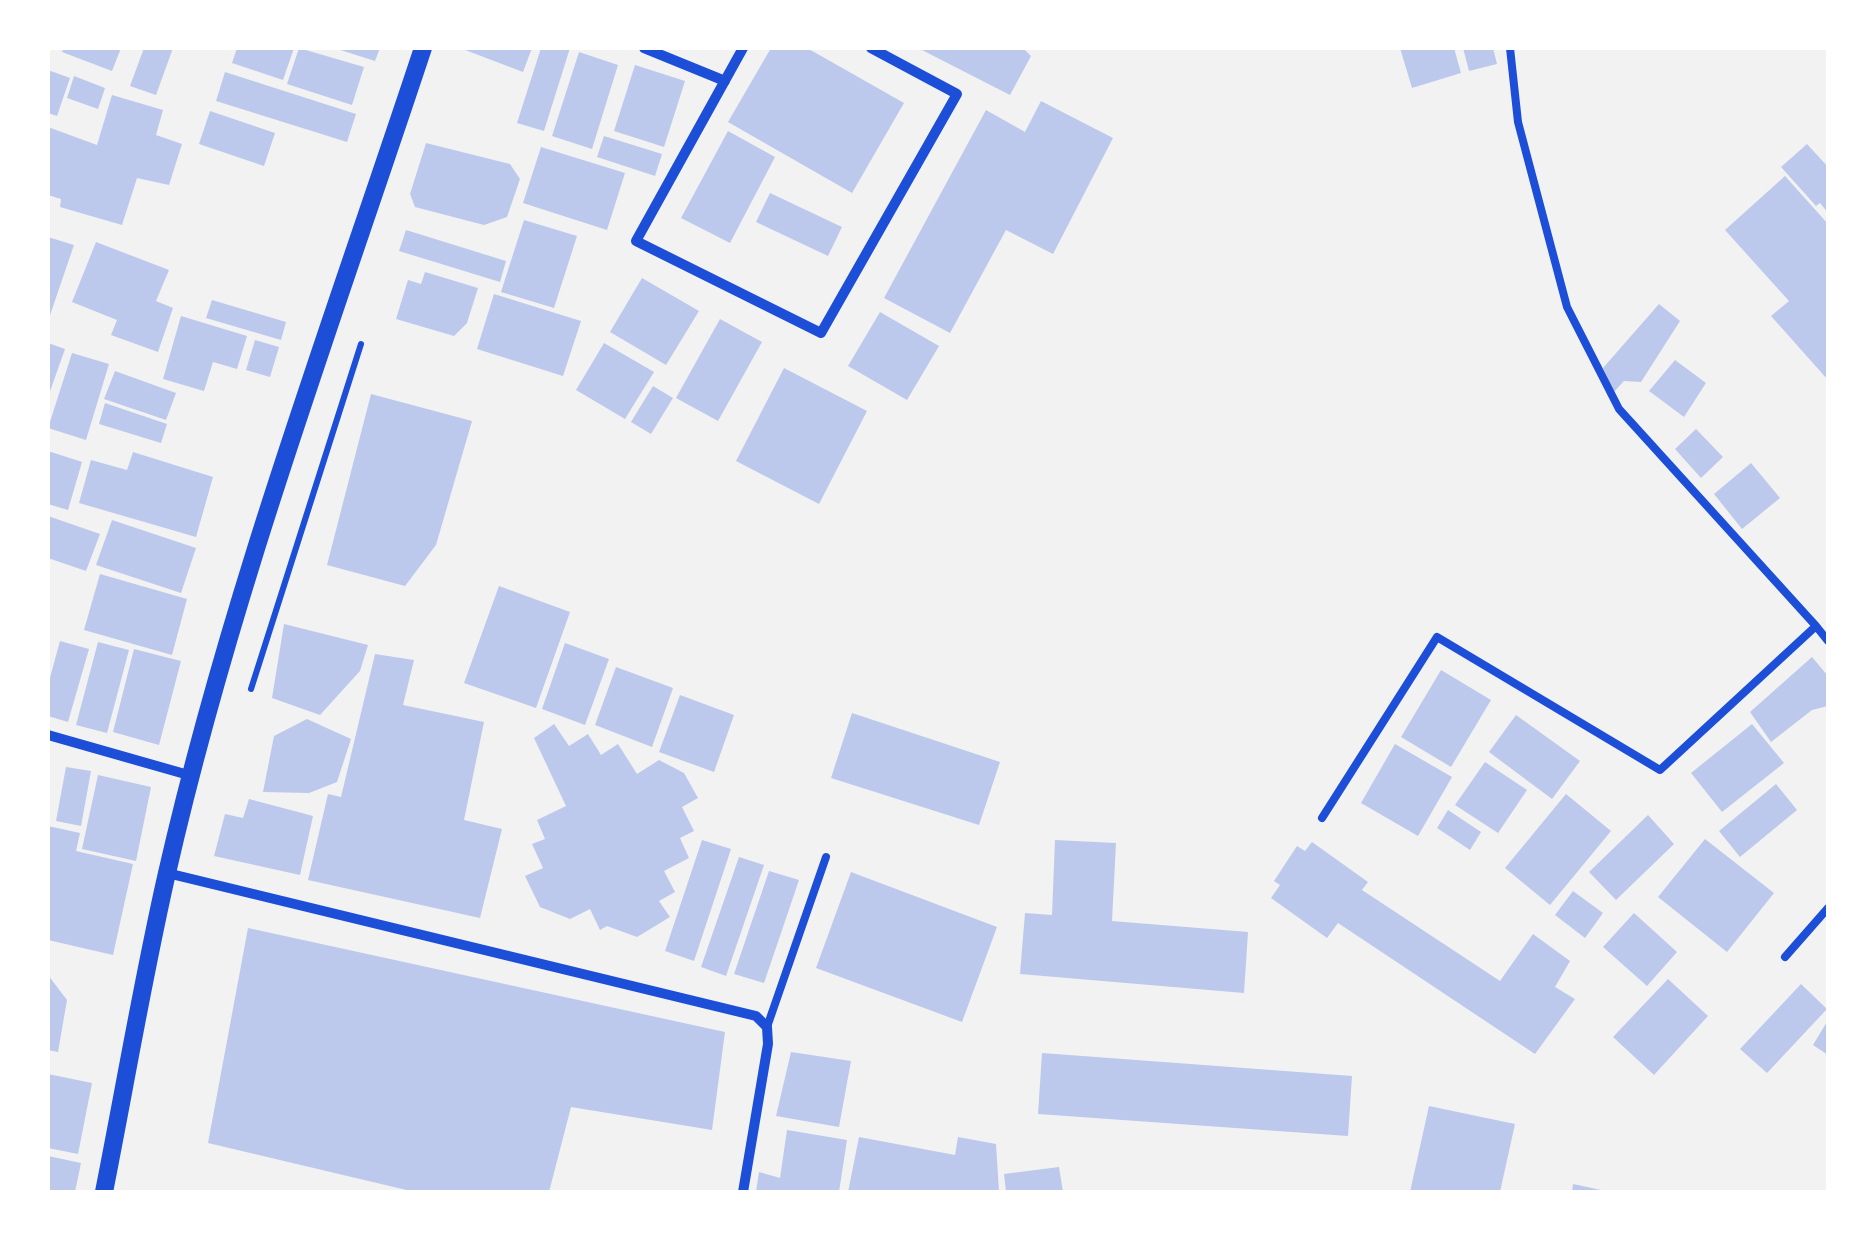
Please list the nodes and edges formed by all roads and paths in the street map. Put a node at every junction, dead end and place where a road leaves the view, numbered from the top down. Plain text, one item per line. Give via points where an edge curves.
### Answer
1 (423, 48) edge
2 (644, 48) edge
3 (742, 48) edge
4 (871, 48) edge
5 (1510, 48) edge
6 (725, 80) junction
7 (364, 333) dead end
8 (1816, 626) junction
9 (1828, 641) edge
10 (250, 693) dead end
11 (48, 735) edge
12 (192, 776) junction
13 (1322, 818) dead end
14 (826, 858) dead end
15 (167, 873) junction
16 (1828, 908) edge
17 (1785, 957) dead end
18 (767, 1027) junction
19 (104, 1192) edge
20 (743, 1192) edge

1 - 12 street via 245,586
2 - 6 street
3 - 6 street
4 - 6 street via 956,94 820,333 636,241
5 - 8 lane via 1518,122 1567,307 1619,409
7 - 10 path
8 - 9 lane
8 - 13 lane via 1660,770 1437,636
11 - 12 street
12 - 15 street
14 - 18 lane
15 - 18 street via 756,1016
15 - 19 street
16 - 17 lane
18 - 20 street

